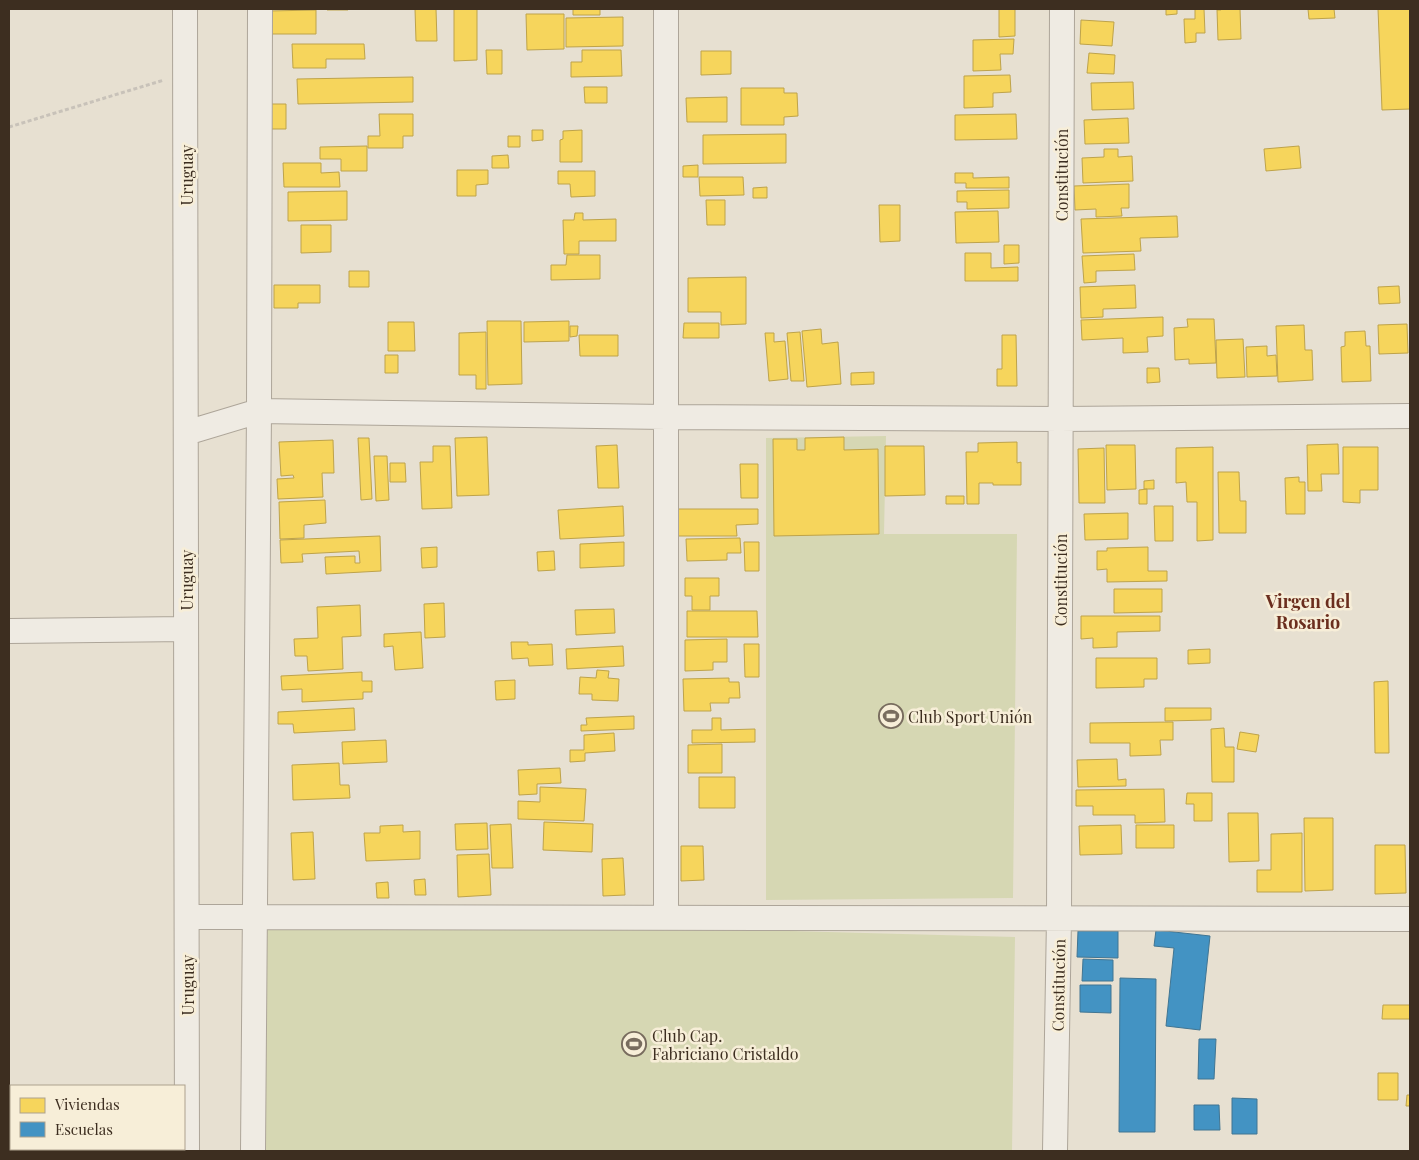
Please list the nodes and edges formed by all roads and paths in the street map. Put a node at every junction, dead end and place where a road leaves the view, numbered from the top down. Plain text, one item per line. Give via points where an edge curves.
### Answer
1 (186, 9) edge
2 (260, 9) edge
3 (666, 9) edge
4 (1062, 9) edge
5 (186, 73) junction
6 (9, 127) edge
7 (259, 411) junction
8 (1410, 416) edge
9 (666, 417) junction
10 (1060, 419) junction
11 (186, 433) junction
12 (186, 629) junction
13 (9, 631) edge
14 (186, 917) junction
15 (255, 917) junction
16 (666, 918) junction
17 (1059, 918) junction
18 (1410, 919) edge
19 (187, 1151) edge
20 (253, 1151) edge
21 (1055, 1151) edge

1 - 5 street, Uruguay
2 - 7 street
3 - 9 street
4 - 10 street, Constitución
5 - 6 path
5 - 11 street, Uruguay
7 - 9 street
7 - 11 street
7 - 15 street
8 - 10 street
9 - 10 street
9 - 16 street
10 - 17 street, Constitución
11 - 12 street, Uruguay
12 - 13 street
12 - 14 street, Uruguay
14 - 15 street
14 - 19 street, Uruguay
15 - 16 street
15 - 20 street
16 - 17 street
17 - 18 street
17 - 21 street, Constitución

